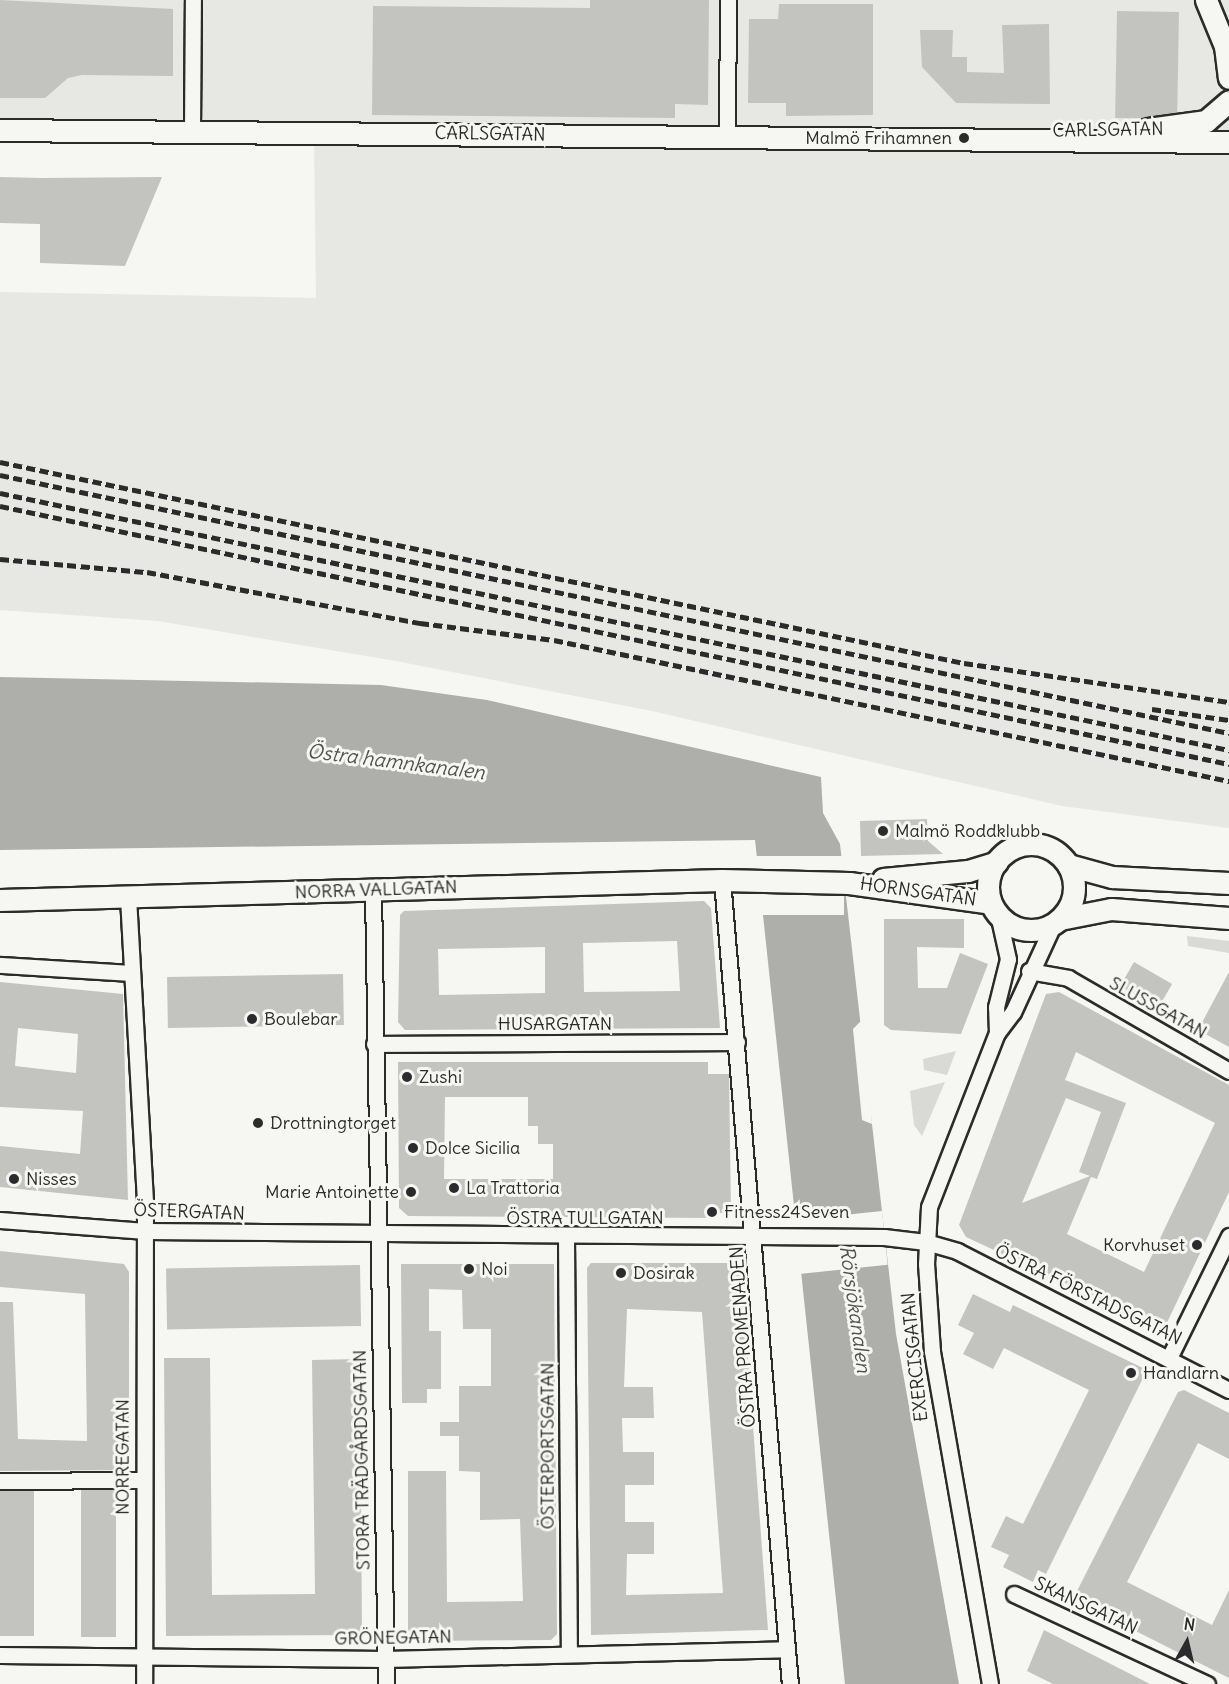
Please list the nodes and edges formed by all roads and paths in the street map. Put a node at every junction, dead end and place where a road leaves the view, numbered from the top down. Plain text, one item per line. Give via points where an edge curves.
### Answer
1 (192, 0) edge
2 (728, 0) edge
3 (1206, 0) edge
4 (1229, 78) edge
5 (1229, 101) edge
6 (0, 130) edge
7 (192, 131) junction
8 (727, 136) junction
9 (980, 138) junction
10 (1229, 142) edge
11 (997, 861) junction
12 (1068, 865) junction
13 (723, 880) junction
14 (849, 883) junction
15 (1226, 884) edge
16 (373, 890) junction
17 (128, 897) junction
18 (0, 900) edge
19 (994, 908) junction
20 (1229, 918) edge
21 (1056, 922) junction
22 (0, 965) edge
23 (1029, 971) junction
24 (132, 973) junction
25 (997, 1033) junction
26 (737, 1042) junction
27 (374, 1044) junction
28 (1229, 1071) edge
29 (0, 1220) edge
30 (146, 1231) junction
31 (377, 1236) junction
32 (1229, 1236) edge
33 (566, 1237) junction
34 (755, 1239) junction
35 (926, 1242) junction
36 (1170, 1356) junction
37 (1229, 1390) edge
38 (142, 1479) junction
39 (0, 1481) edge
40 (1014, 1594) dead end
41 (787, 1649) junction
42 (569, 1654) junction
43 (0, 1655) edge
44 (145, 1657) junction
45 (385, 1659) junction
46 (144, 1684) edge
47 (386, 1684) edge
48 (790, 1684) edge
49 (990, 1684) edge
50 (1207, 1684) edge

1 - 7 street
2 - 8 street
3 - 4 main road via 1225,46
5 - 9 main road, CARLSGATAN via 1206,121 1178,128
6 - 7 main road, CARLSGATAN
7 - 8 main road, CARLSGATAN
8 - 9 main road, CARLSGATAN
9 - 10 main road, CARLSGATAN
11 - 12 main road, HORNSGATAN via 1030,844 1047,847
11 - 14 main road, HORNSGATAN via 968,871
11 - 19 main road, HORNSGATAN via 989,882
12 - 15 main road, HORNSGATAN via 1112,877
12 - 21 main road via 1073,898
13 - 14 main road, NORRA VALLGATAN
13 - 16 main road, NORRA VALLGATAN
13 - 26 street, ÖSTRA PROMENADEN
14 - 19 main road, HORNSGATAN
16 - 17 main road, NORRA VALLGATAN
16 - 27 street
17 - 18 main road, NORRA VALLGATAN
17 - 24 street
19 - 21 main road, HORNSGATAN via 1019,928
19 - 25 street, EXERCISGATAN via 1008,960 996,1007
20 - 21 main road, HORNSGATAN via 1111,909
21 - 23 street, EXERCISGATAN
22 - 24 street
23 - 25 street, EXERCISGATAN via 1013,1012
23 - 28 street, SLUSSGATAN via 1068,978
24 - 30 street
25 - 35 street, EXERCISGATAN via 929,1207
26 - 27 street, HUSARGATAN
26 - 34 street, ÖSTRA PROMENADEN
27 - 31 street
29 - 30 street, ÖSTERGATAN
30 - 31 street, ÖSTERGATAN
30 - 38 street, NORREGATAN
31 - 33 street, ÖSTRA TULLGATAN
31 - 45 street, STORA TRÄDGÅRDSGATAN
32 - 36 street
33 - 34 street, ÖSTRA TULLGATAN
33 - 42 street, ÖSTERPORTSGATAN
34 - 35 street, ÖSTRA TULLGATAN via 884,1237
34 - 41 street, ÖSTRA PROMENADEN
35 - 36 street, ÖSTRA FÖRSTADSGATAN via 957,1251
35 - 49 street, EXERCISGATAN via 940,1410
36 - 37 street, ÖSTRA FÖRSTADSGATAN
38 - 39 street
38 - 44 street, NORREGATAN
40 - 50 street, SKANSGATAN
41 - 42 street, GRÖNEGATAN
41 - 48 street, ÖSTRA PROMENADEN
42 - 45 street, GRÖNEGATAN
43 - 44 street, GRÖNEGATAN
44 - 45 street, GRÖNEGATAN
44 - 46 street, NORREGATAN
45 - 47 street, STORA TRÄDGÅRDSGATAN

